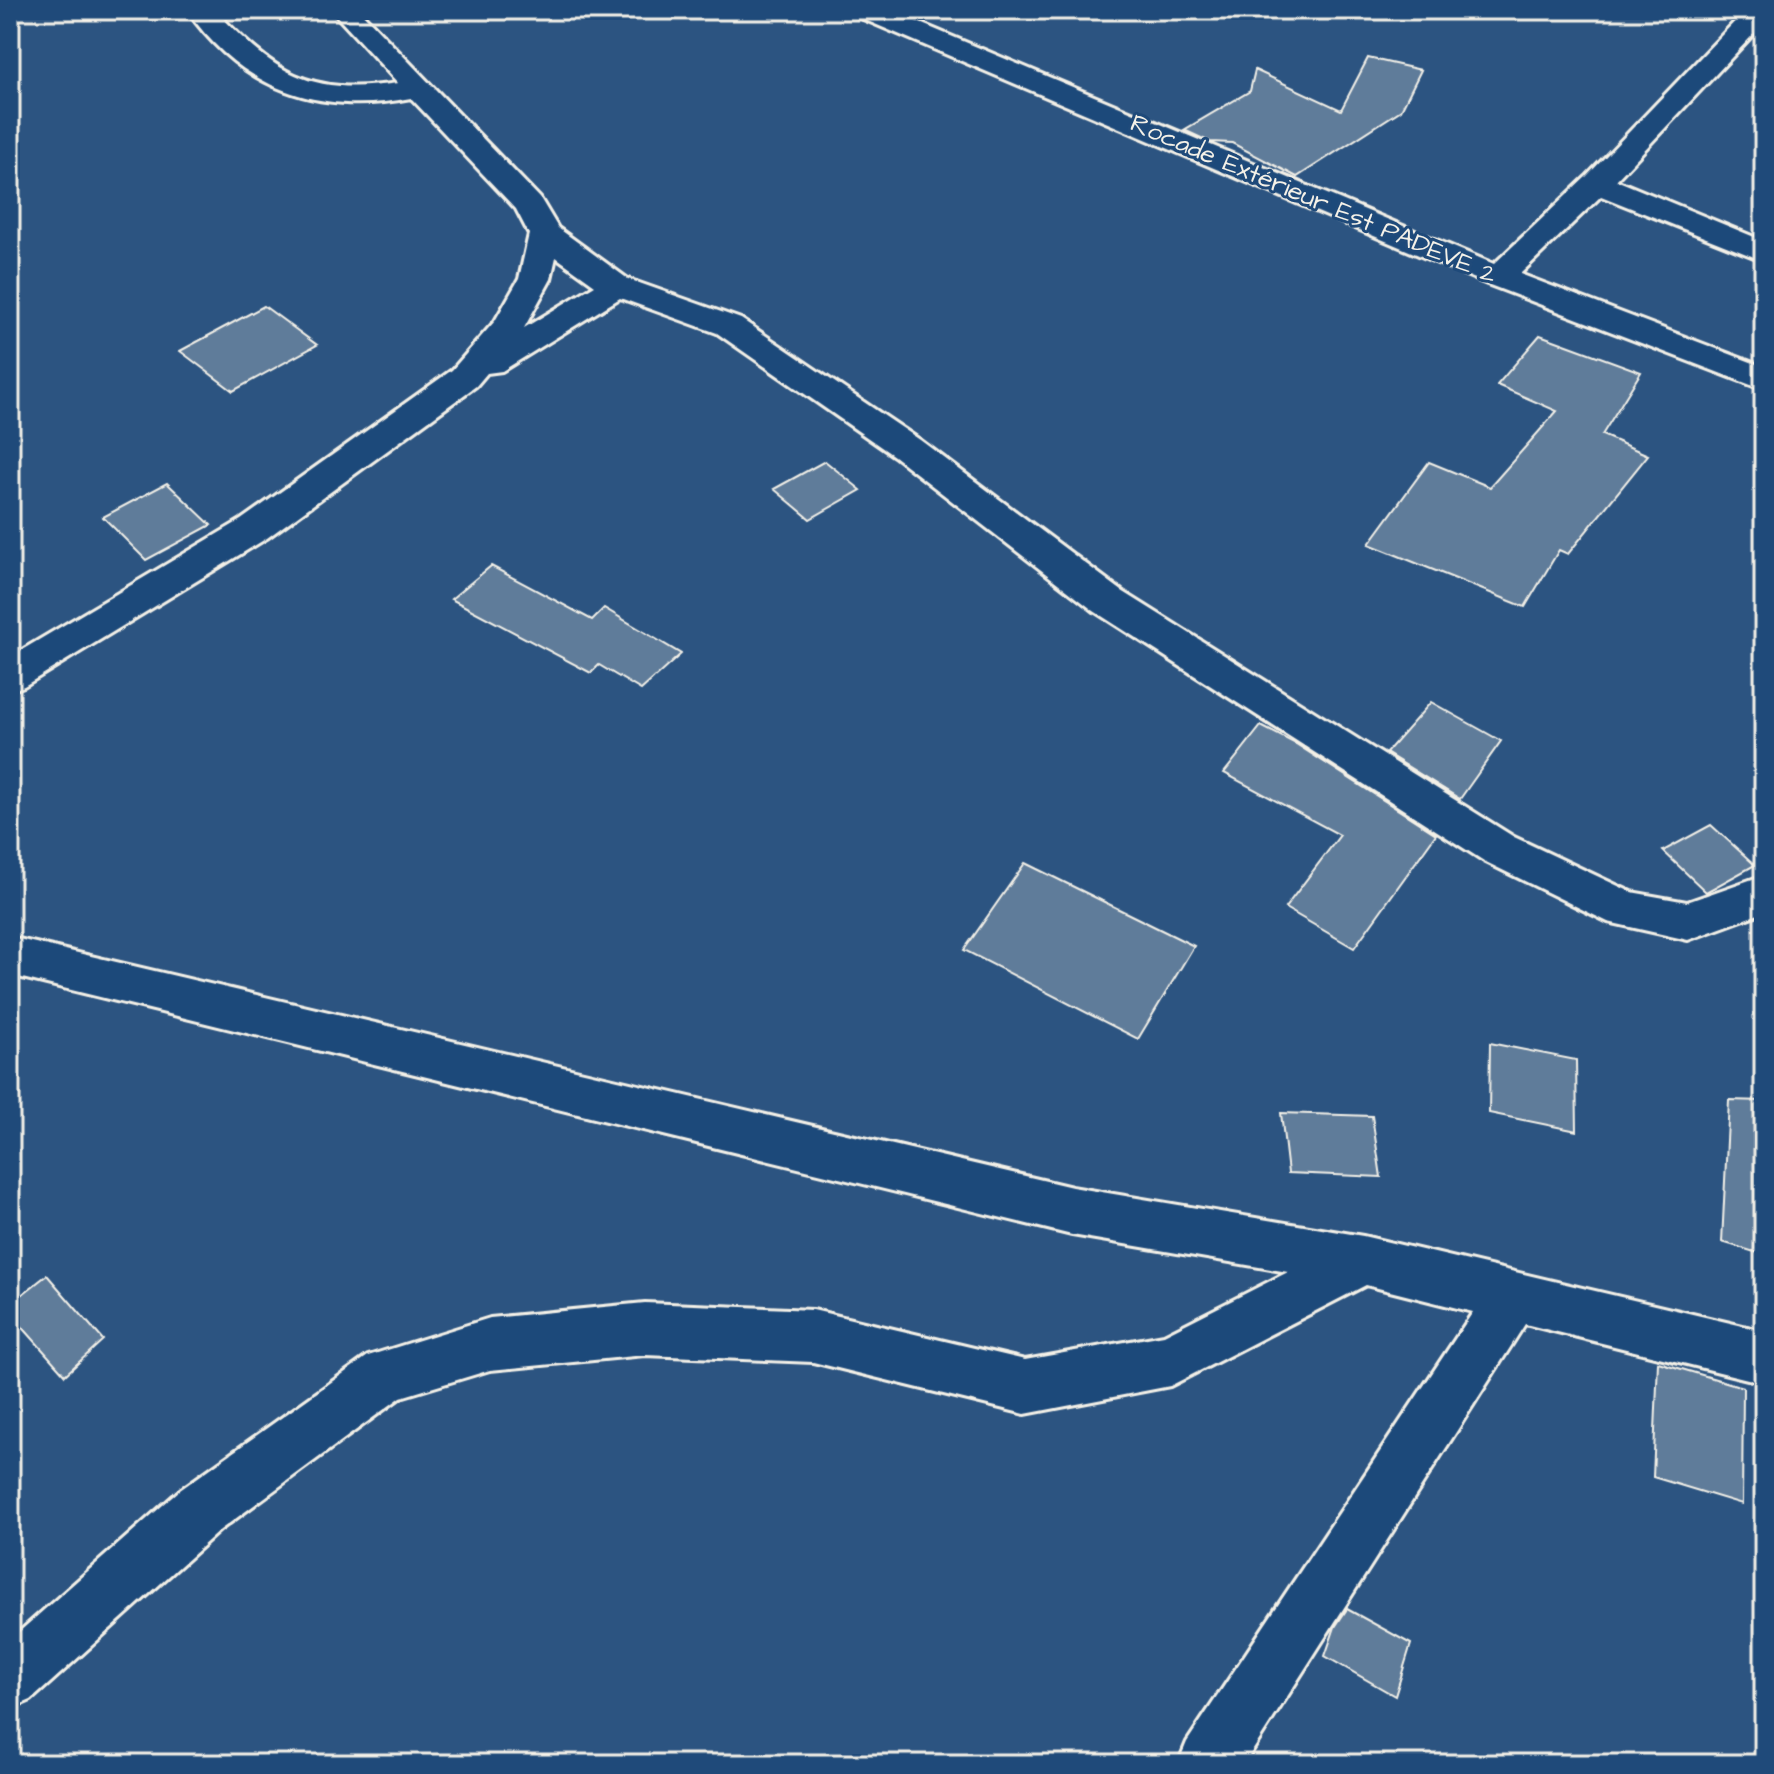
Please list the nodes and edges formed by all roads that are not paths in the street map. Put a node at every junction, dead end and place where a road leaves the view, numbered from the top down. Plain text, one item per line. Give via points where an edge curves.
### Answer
1 (200, 10) edge
2 (344, 10) edge
3 (866, 10) edge
4 (1761, 10) edge
5 (418, 88) junction
6 (1597, 183) junction
7 (545, 234) junction
8 (1764, 252) edge
9 (1498, 277) junction
10 (617, 286) junction
11 (464, 378) junction
12 (1764, 379) edge
13 (10, 676) edge
14 (1764, 893) edge
15 (10, 956) edge
16 (1363, 1260) junction
17 (1513, 1297) junction
18 (1764, 1357) edge
19 (10, 1679) edge
20 (1209, 1764) edge

1 - 5 street via 253,62 285,82 327,93 386,95
2 - 5 street
3 - 9 street, Rocade Extérieur Est PADEVE 2
4 - 6 street
5 - 7 street via 529,205
6 - 8 street
6 - 9 street
7 - 10 street
7 - 11 street via 529,291 509,326
9 - 12 street, Rocade Extérieur Est PADEVE 2
10 - 11 street
10 - 14 street via 729,326 907,448 1108,601 1499,849 1624,909 1688,921
11 - 13 street via 254,529
15 - 16 street via 1072,1211
16 - 17 street
16 - 19 street via 1170,1360 1025,1387 813,1336 645,1329 490,1344 402,1370 387,1375 200,1510
17 - 18 street
17 - 20 street

